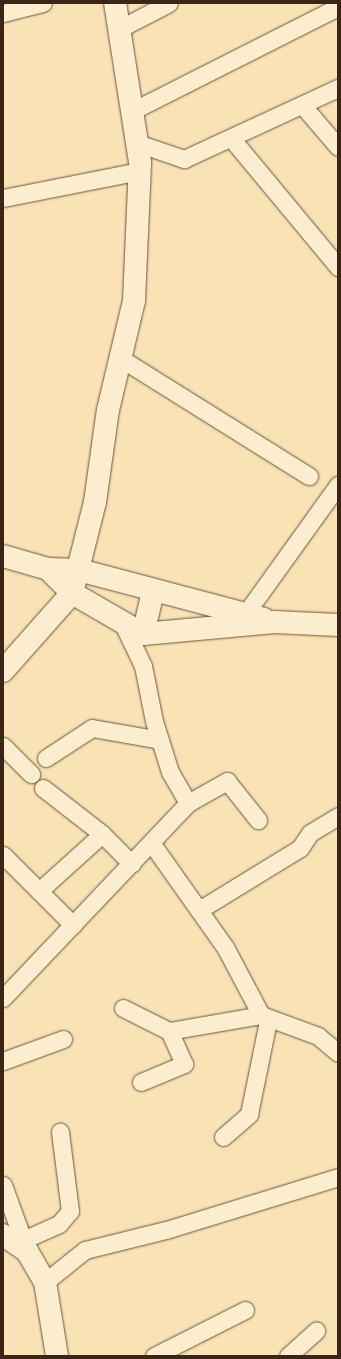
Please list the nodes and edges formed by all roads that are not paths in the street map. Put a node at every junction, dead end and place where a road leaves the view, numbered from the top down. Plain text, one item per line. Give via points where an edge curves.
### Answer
1 (43, 3) edge
2 (115, 3) edge
3 (169, 3) edge
4 (338, 7) edge
5 (3, 13) edge
6 (119, 29) junction
7 (338, 88) edge
8 (303, 106) junction
9 (132, 111) junction
10 (230, 138) junction
11 (335, 140) edge
12 (137, 143) junction
13 (139, 171) junction
14 (3, 198) edge
15 (338, 267) edge
16 (120, 358) junction
17 (309, 476) dead end
18 (338, 485) edge
19 (3, 556) edge
20 (48, 570) junction
21 (79, 570) junction
22 (154, 592) junction
23 (72, 593) junction
24 (178, 598) junction
25 (246, 613) junction
26 (122, 622) junction
27 (274, 622) junction
28 (338, 625) edge
29 (173, 633) junction
30 (143, 634) junction
31 (3, 671) edge
32 (160, 740) junction
33 (3, 746) edge
34 (46, 758) dead end
35 (31, 774) dead end
36 (43, 788) dead end
37 (188, 803) junction
38 (338, 816) edge
39 (258, 820) dead end
40 (102, 834) junction
41 (152, 844) junction
42 (3, 855) edge
43 (132, 864) junction
44 (39, 891) junction
45 (199, 910) junction
46 (73, 925) junction
47 (3, 998) edge
48 (123, 1008) dead end
49 (264, 1018) junction
50 (169, 1031) junction
51 (63, 1039) dead end
52 (338, 1053) edge
53 (3, 1061) edge
54 (141, 1082) dead end
55 (60, 1132) dead end
56 (223, 1137) dead end
57 (338, 1177) edge
58 (3, 1185) edge
59 (18, 1242) edge
60 (45, 1282) junction
61 (245, 1310) dead end
62 (316, 1331) dead end
63 (57, 1356) edge
64 (154, 1356) edge
65 (288, 1356) edge

1 - 5 street
2 - 6 street
3 - 6 street
4 - 9 street
6 - 9 street
7 - 8 street
8 - 10 street
8 - 11 street
9 - 12 street
10 - 12 street via 184,158
10 - 15 street
12 - 13 street
13 - 14 street
13 - 16 street via 134,301
16 - 17 street
16 - 21 street
18 - 25 street
19 - 20 street
20 - 21 street
20 - 23 street
21 - 22 street
21 - 23 street
22 - 24 street
22 - 30 street
23 - 26 street
23 - 31 street
24 - 25 street
24 - 29 street
25 - 27 street
26 - 30 street
26 - 32 street via 143,666
27 - 28 street
27 - 29 street
29 - 30 street
32 - 34 street via 92,728
32 - 37 street via 170,772
33 - 35 street
36 - 40 street
37 - 39 street via 227,781
37 - 41 street
38 - 45 street via 310,833 300,848
40 - 43 street
40 - 44 street
41 - 43 street
41 - 45 street
42 - 44 street
43 - 46 street
44 - 46 street
45 - 49 street via 225,947
46 - 47 street
48 - 50 street
49 - 50 street
49 - 52 street via 283,1022 318,1036
49 - 56 street via 249,1114
50 - 54 street via 184,1064
51 - 53 street
55 - 59 street via 70,1211 59,1224
57 - 60 street via 166,1230 85,1250
58 - 59 street
59 - 60 street
60 - 63 street
61 - 64 street
62 - 65 street

